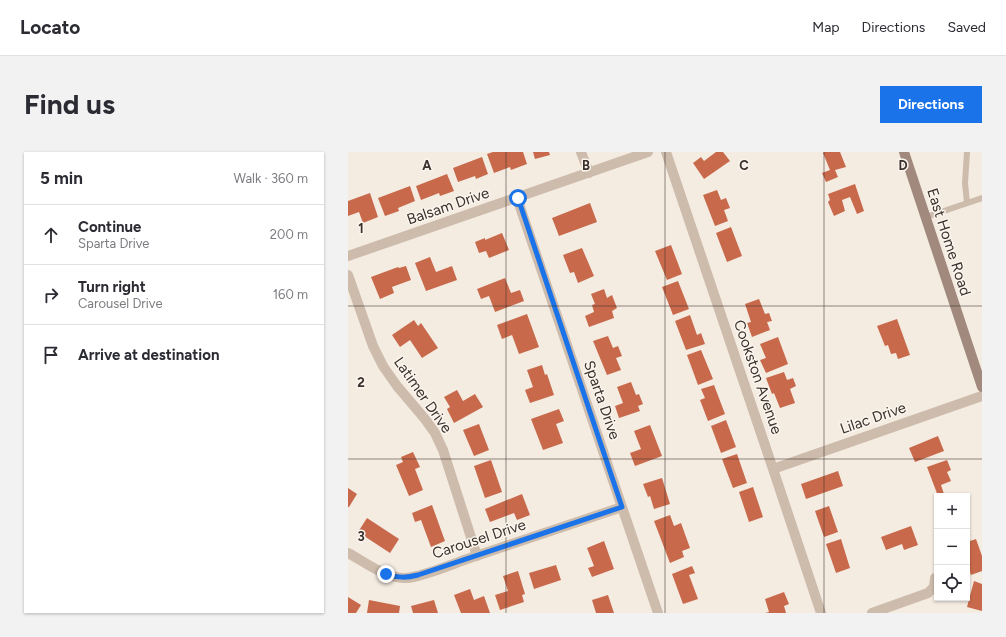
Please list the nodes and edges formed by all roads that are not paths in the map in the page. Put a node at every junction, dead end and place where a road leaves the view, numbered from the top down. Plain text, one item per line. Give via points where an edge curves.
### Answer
1 (581, 152) edge
2 (648, 152) edge
3 (666, 152) edge
4 (904, 152) edge
5 (967, 152) edge
6 (588, 173) junction
7 (518, 198) junction
8 (982, 198) edge
9 (967, 203) junction
10 (926, 218) junction
11 (348, 256) edge
12 (348, 275) edge
13 (982, 387) edge
14 (982, 396) edge
15 (773, 469) junction
16 (622, 507) junction
17 (348, 553) edge
18 (477, 556) junction
19 (934, 586) edge
20 (658, 613) edge
21 (821, 613) edge
22 (872, 613) edge

1 - 6 street
2 - 6 street, Balsam Drive
3 - 15 street, Cookston Avenue
4 - 10 street, East Home Road
5 - 9 lane via 964,183
6 - 7 street, Balsam Drive
7 - 11 street, Balsam Drive
7 - 16 street, Sparta Drive
8 - 9 lane
9 - 10 lane
10 - 13 street, East Home Road
12 - 18 street, Latimer Drive via 373,346 383,366 435,433
14 - 15 street, Lilac Drive
15 - 21 street, Cookston Avenue
16 - 18 street, Carousel Drive
16 - 20 street, Sparta Drive
17 - 18 street, Carousel Drive via 386,574 406,578
19 - 22 street via 928,593

